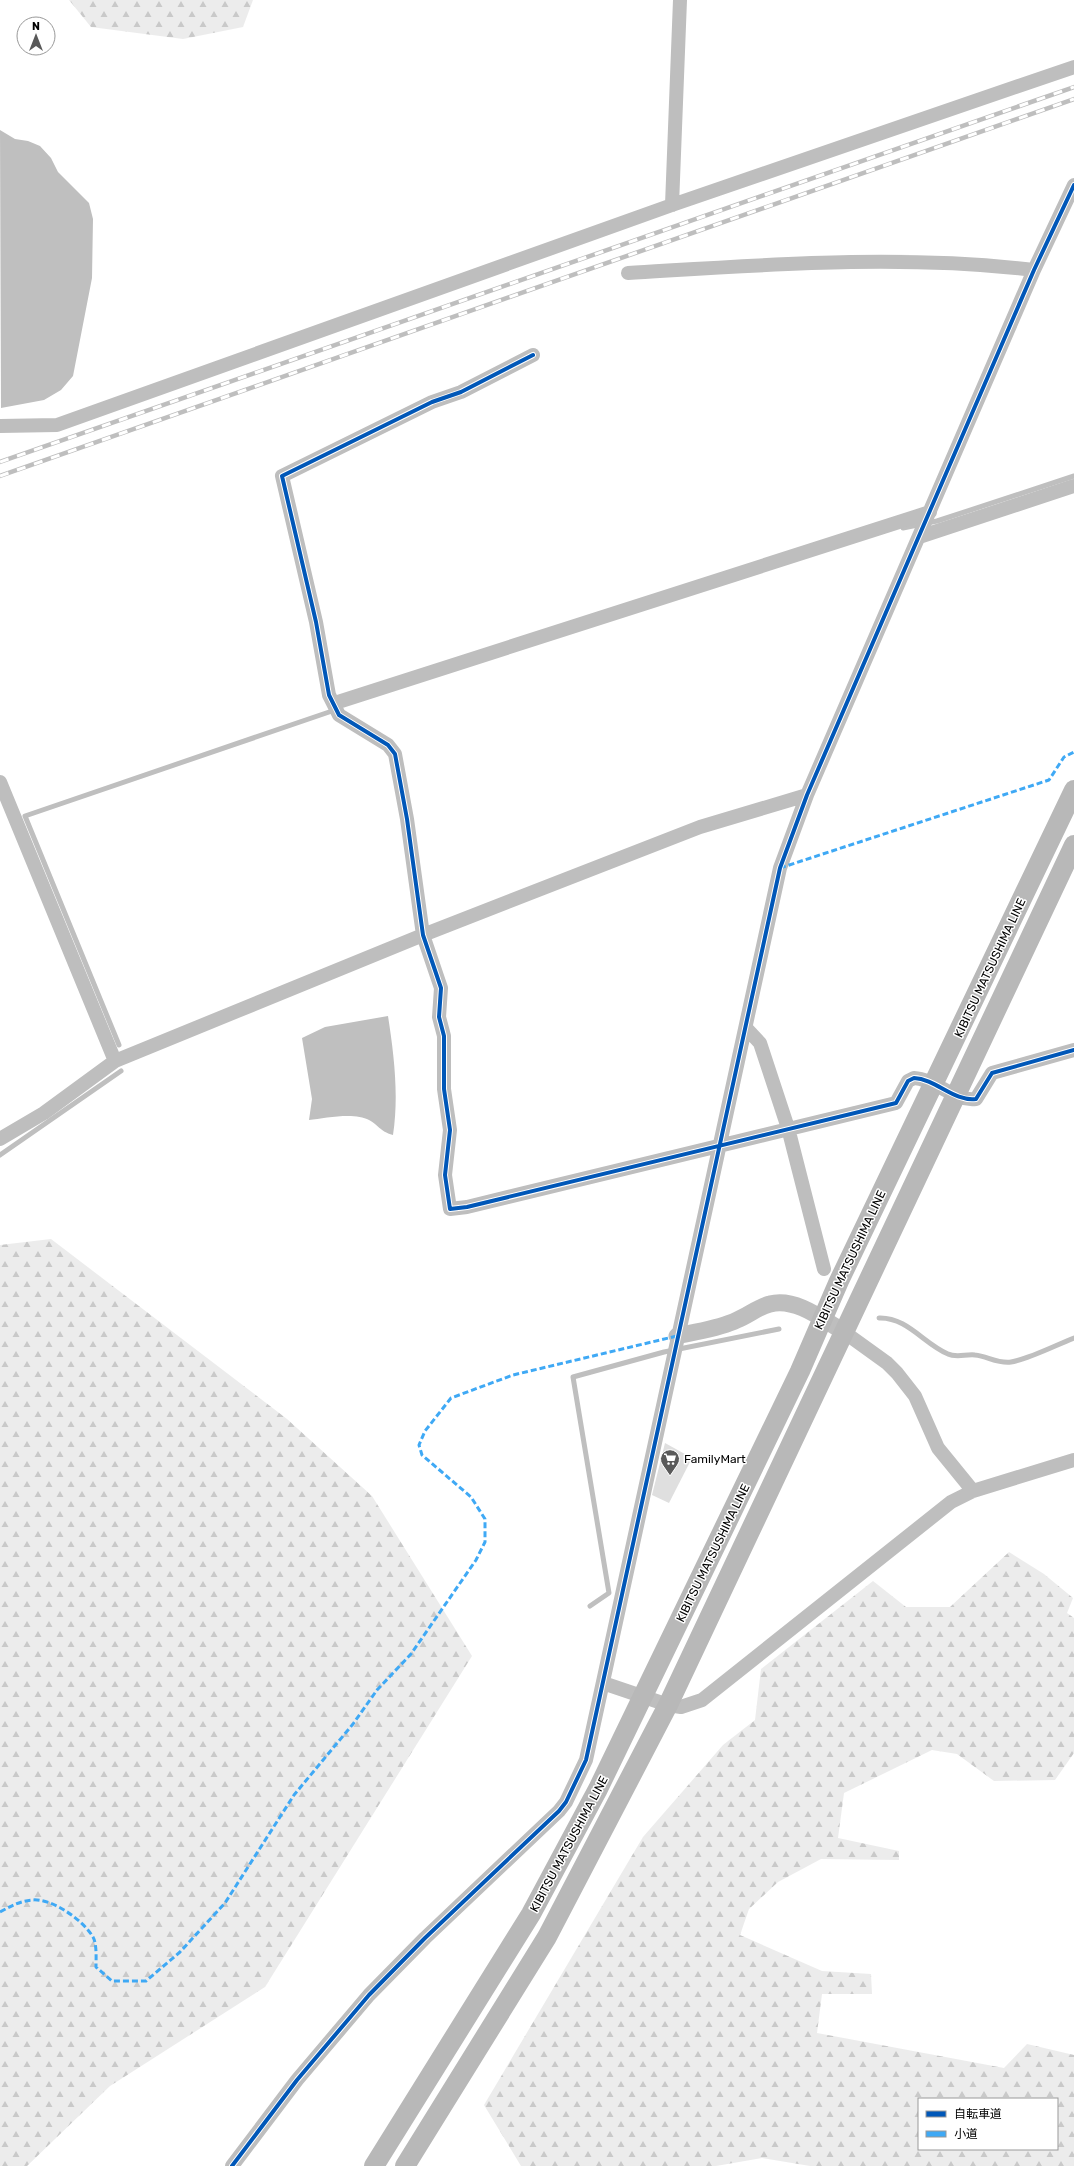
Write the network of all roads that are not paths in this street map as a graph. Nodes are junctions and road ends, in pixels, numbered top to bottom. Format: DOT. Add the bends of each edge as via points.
graph roads {
  1 [pos="680,0"];
  2 [pos="1074,68"];
  3 [pos="1074,185"];
  4 [pos="672,205"];
  5 [pos="1034,270"];
  6 [pos="628,273"];
  7 [pos="533,355"];
  8 [pos="0,426"];
  9 [pos="1074,486"];
  10 [pos="925,523"];
  11 [pos="336,708"];
  12 [pos="0,782"];
  13 [pos="1074,790"];
  14 [pos="807,795"];
  15 [pos="1074,845"];
  16 [pos="423,935"];
  17 [pos="746,1028"];
  18 [pos="1074,1050"];
  19 [pos="115,1061"];
  20 [pos="935,1084"];
  21 [pos="956,1095"];
  22 [pos="788,1128"];
  23 [pos="0,1140"];
  24 [pos="719,1147"];
  25 [pos="824,1269"];
  26 [pos="822,1319"];
  27 [pos="844,1332"];
  28 [pos="675,1345"];
  29 [pos="1074,1460"];
  30 [pos="973,1491"];
  31 [pos="603,1683"];
  32 [pos="644,1696"];
  33 [pos="668,1705"];
  34 [pos="232,2166"];
  35 [pos="374,2166"];
  36 [pos="405,2166"];
  1 -- 4 [label="street"];
  2 -- 4 [label="street"];
  3 -- 5 [label="street"];
  4 -- 8 [label="street" via="57,425"];
  5 -- 6 [label="street" via="989,265 900,262 789,263"];
  5 -- 10 [label="street"];
  7 -- 11 [label="street" via="461,392 432,402 282,476 316,622 329,695"];
  9 -- 10 [label="street"];
  10 -- 11 [label="street"];
  10 -- 14 [label="street"];
  11 -- 16 [label="street" via="388,745 395,754"];
  12 -- 19 [label="street"];
  13 -- 20 [label="main road, KIBITSU MATSUSHIMA LINE"];
  14 -- 16 [label="street" via="700,827"];
  14 -- 17 [label="street" via="780,868"];
  15 -- 21 [label="main road, KIBITSU MATSUSHIMA LINE"];
  16 -- 19 [label="street"];
  16 -- 24 [label="street" via="441,988 439,1017 444,1036 444,1089 450,1130 445,1174 450,1209"];
  17 -- 22 [label="street" via="760,1043"];
  17 -- 24 [label="street"];
  18 -- 21 [label="street" via="992,1073 976,1099 968,1100"];
  19 -- 23 [label="street" via="44,1113"];
  20 -- 21 [label="street"];
  20 -- 22 [label="street" via="914,1078 908,1082 896,1103"];
  20 -- 26 [label="main road, KIBITSU MATSUSHIMA LINE"];
  21 -- 27 [label="main road, KIBITSU MATSUSHIMA LINE"];
  22 -- 24 [label="street"];
  22 -- 25 [label="street"];
  24 -- 28 [label="street"];
  26 -- 27 [label="street"];
  26 -- 28 [label="street" via="802,1308 772,1303"];
  26 -- 32 [label="main road, KIBITSU MATSUSHIMA LINE" via="800,1371"];
  27 -- 30 [label="street" via="897,1373 915,1396 938,1448"];
  27 -- 33 [label="main road, KIBITSU MATSUSHIMA LINE"];
  28 -- 31 [label="street"];
  29 -- 30 [label="street"];
  30 -- 33 [label="street" via="951,1502 702,1700 681,1707"];
  31 -- 32 [label="street"];
  31 -- 34 [label="street" via="586,1760 566,1802 369,1995 297,2080"];
  32 -- 33 [label="street"];
  32 -- 35 [label="main road, KIBITSU MATSUSHIMA LINE" via="598,1790 531,1914"];
  33 -- 36 [label="main road, KIBITSU MATSUSHIMA LINE" via="547,1937"];
}
